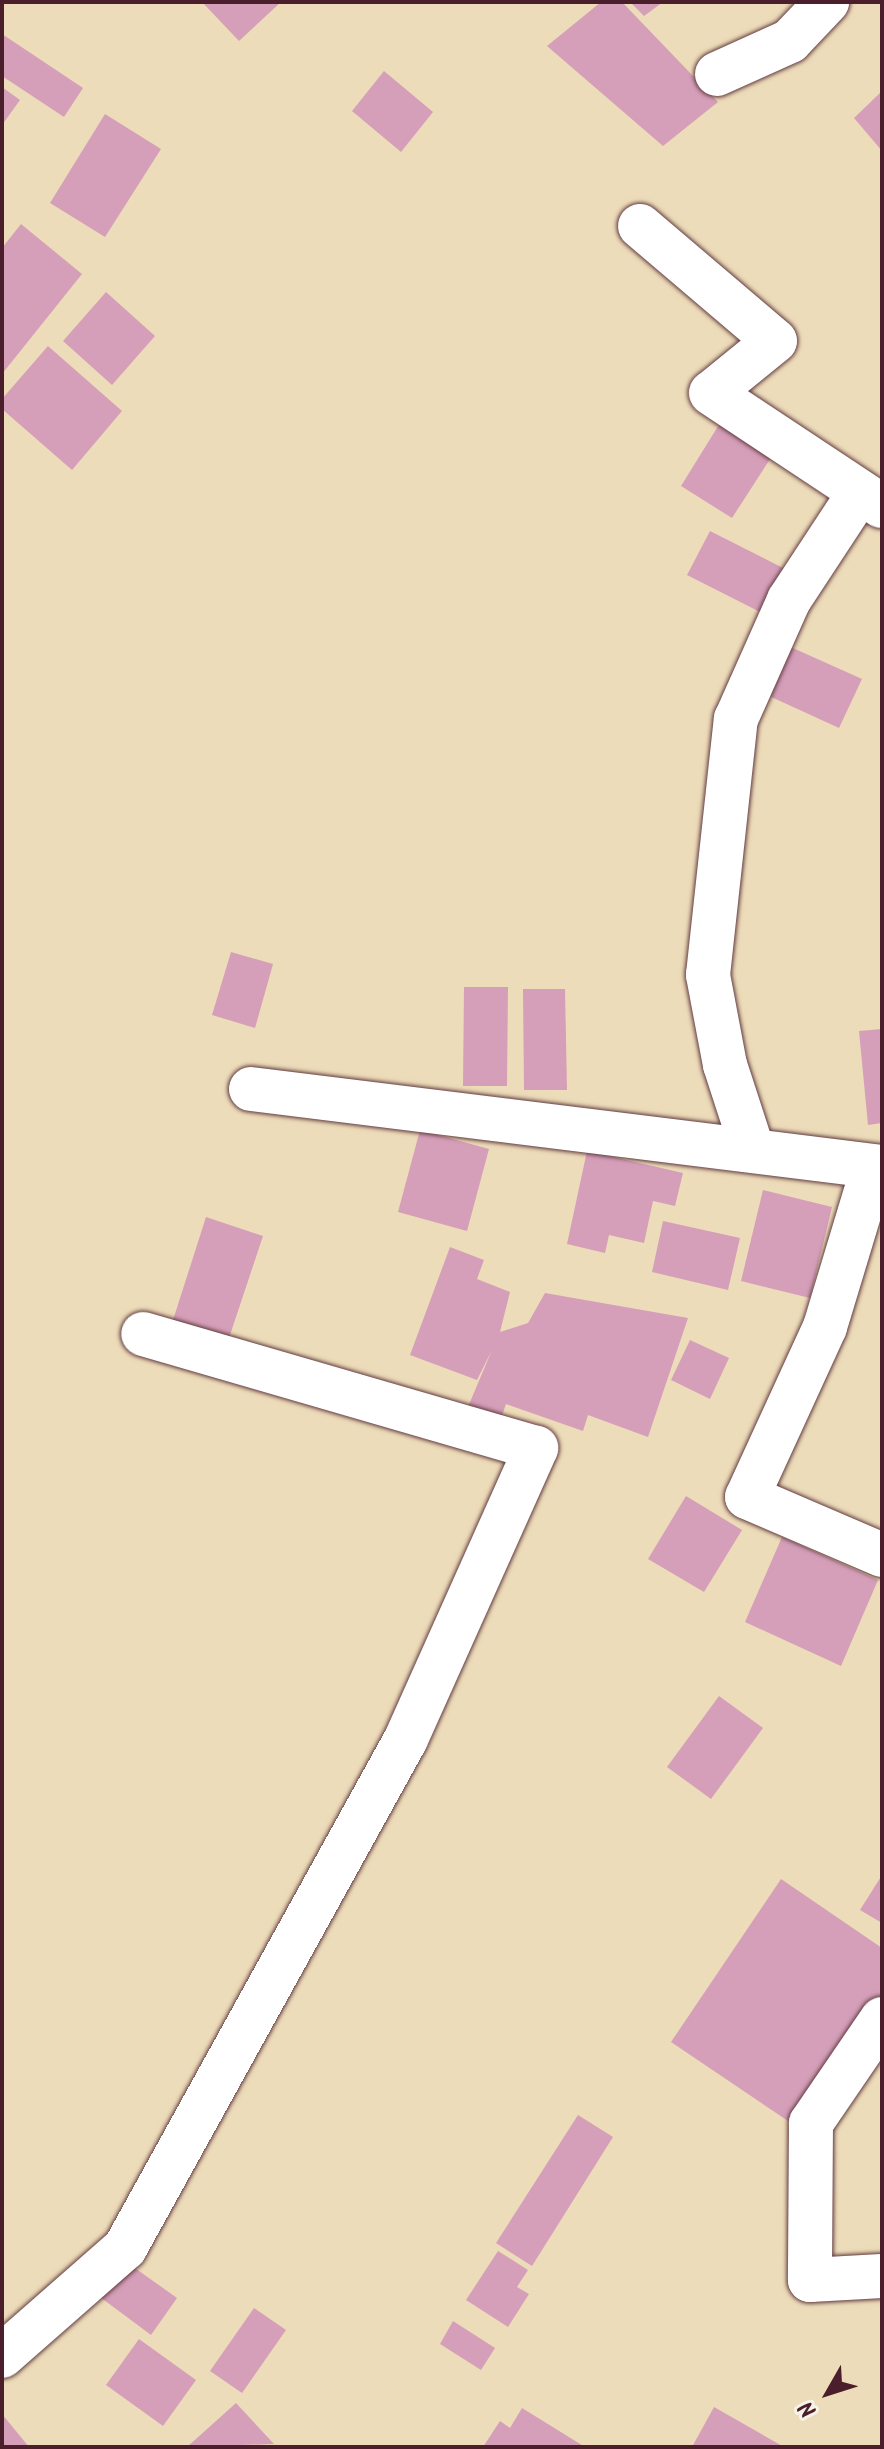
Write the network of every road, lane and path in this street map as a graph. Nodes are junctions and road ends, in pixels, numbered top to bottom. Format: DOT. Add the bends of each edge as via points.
graph roads {
  1 [pos="827,2"];
  2 [pos="717,74"];
  3 [pos="640,226"];
  4 [pos="871,499"];
  5 [pos="251,1089"];
  6 [pos="752,1148"];
  7 [pos="878,1168"];
  8 [pos="143,1334"];
  9 [pos="882,1555"];
  10 [pos="882,2019"];
  11 [pos="882,2276"];
  12 [pos="2,2356"];
  1 -- 2 [label="street" via="790,41"];
  3 -- 4 [label="street" via="775,341 711,393"];
  4 -- 6 [label="street" via="789,600 736,719 708,975 725,1065"];
  5 -- 6 [label="street"];
  6 -- 7 [label="street"];
  7 -- 9 [label="street" via="825,1327 747,1497"];
  8 -- 12 [label="street" via="536,1448 406,1739 125,2248"];
  10 -- 11 [label="street" via="811,2123 810,2280"];
}
